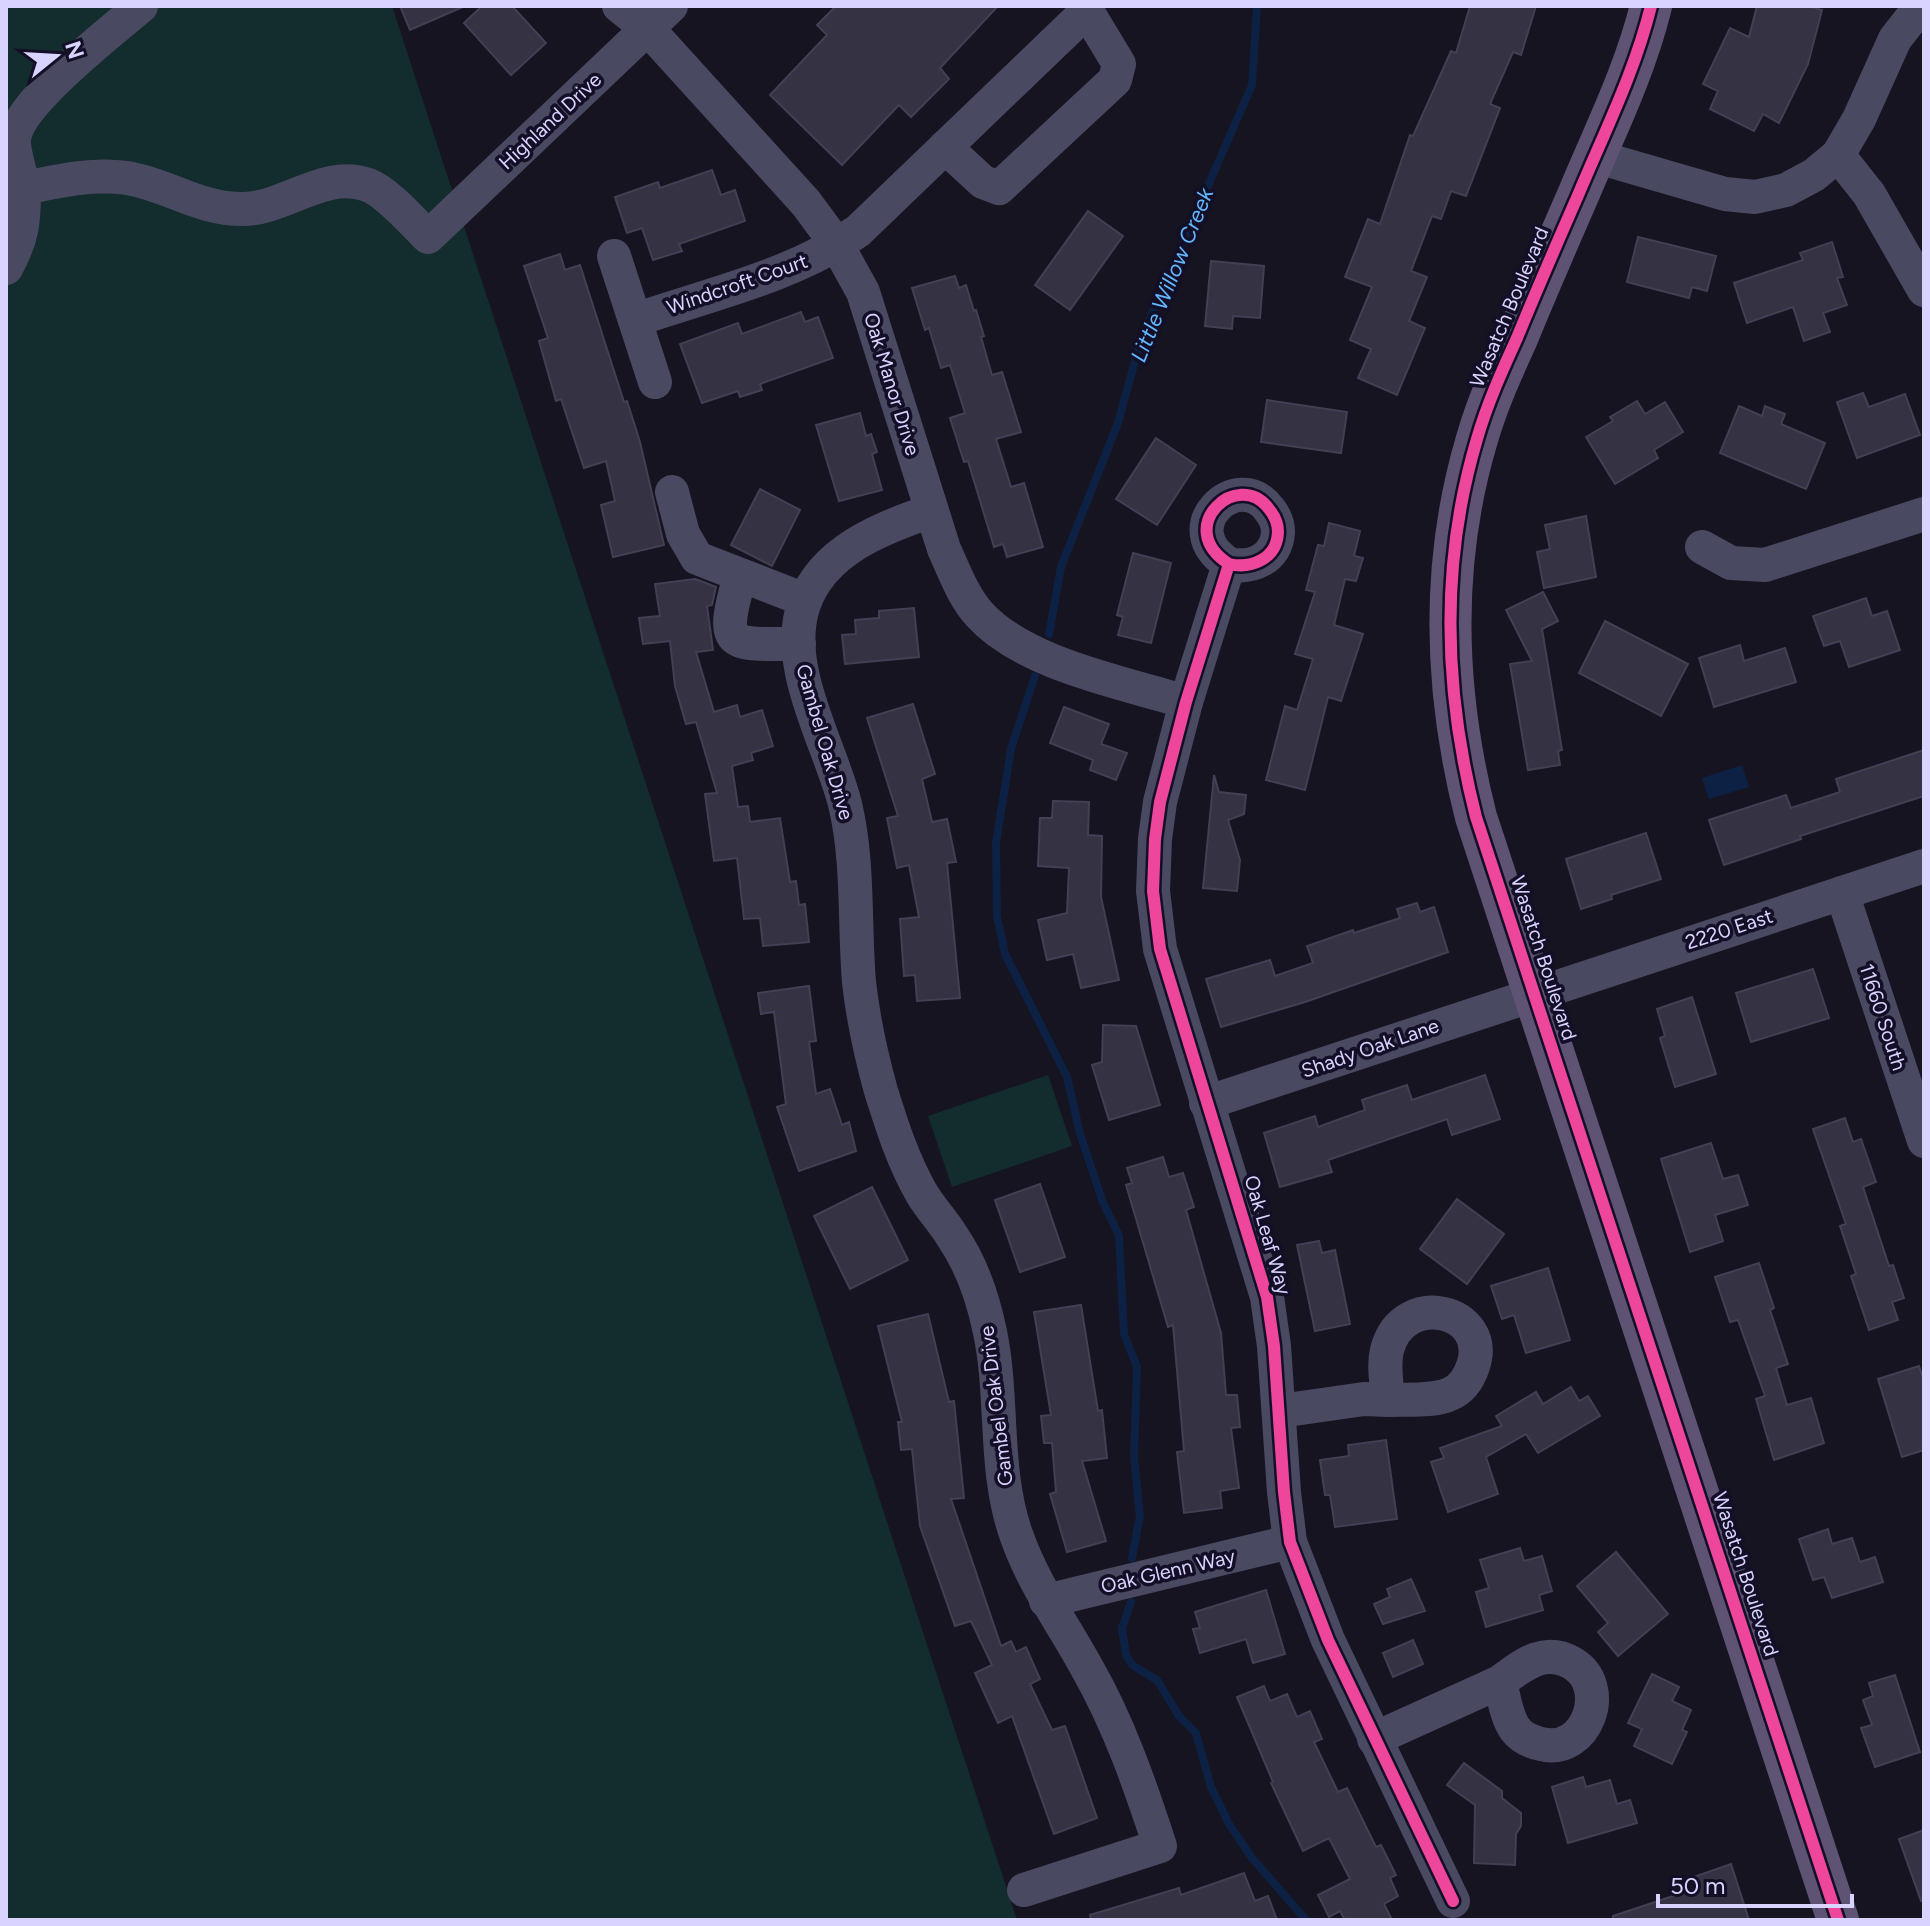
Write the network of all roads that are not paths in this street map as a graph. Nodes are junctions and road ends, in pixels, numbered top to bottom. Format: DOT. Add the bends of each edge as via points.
graph roads {
  1 [pos="141,6"];
  2 [pos="619,6"];
  3 [pos="1651,6"];
  4 [pos="1921,6"];
  5 [pos="1084,8"];
  6 [pos="660,17"];
  7 [pos="10,140"];
  8 [pos="945,147"];
  9 [pos="1838,155"];
  10 [pos="1594,156"];
  11 [pos="24,188"];
  12 [pos="837,245"];
  13 [pos="614,256"];
  14 [pos="6,268"];
  15 [pos="1924,290"];
  16 [pos="635,320"];
  17 [pos="655,382"];
  18 [pos="672,492"];
  19 [pos="931,511"];
  20 [pos="1924,514"];
  21 [pos="1702,547"];
  22 [pos="1229,564"];
  23 [pos="740,576"];
  24 [pos="805,600"];
  25 [pos="799,644"];
  26 [pos="1186,702"];
  27 [pos="1924,866"];
  28 [pos="1842,893"];
  29 [pos="1534,993"];
  30 [pos="1206,1103"];
  31 [pos="1924,1141"];
  32 [pos="1388,1400"];
  33 [pos="1280,1411"];
  34 [pos="1290,1542"];
  35 [pos="1046,1601"];
  36 [pos="1500,1682"];
  37 [pos="1374,1739"];
  38 [pos="1024,1890"];
  39 [pos="1453,1901"];
  40 [pos="1838,1920"];
  1 -- 7 [label="street" via="55,80"];
  2 -- 6 [label="street, Oak Manor Drive"];
  3 -- 10 [label="main road, Wasatch Boulevard" via="1626,84"];
  4 -- 9 [label="street" via="1895,39"];
  5 -- 8 [label="street, Windcroft Court"];
  5 -- 8 [label="street" via="1119,64 1115,80 999,188 983,182"];
  6 -- 11 [label="street, Highland Drive" via="428,237 371,185 350,180 247,209 192,201 127,178 89,176"];
  6 -- 12 [label="street, Oak Manor Drive"];
  7 -- 11 [label="street"];
  8 -- 12 [label="street, Windcroft Court"];
  9 -- 10 [label="street" via="1786,190 1755,197 1725,194"];
  9 -- 15 [label="street" via="1869,194"];
  10 -- 29 [label="main road, Wasatch Boulevard" via="1477,438 1451,575 1453,702 1464,769"];
  11 -- 14 [label="street" via="25,224"];
  12 -- 16 [label="street, Windcroft Court" via="800,264"];
  12 -- 19 [label="street, Oak Manor Drive" via="863,292"];
  13 -- 16 [label="street"];
  16 -- 17 [label="street"];
  18 -- 23 [label="street" via="683,534 697,558"];
  19 -- 24 [label="street, Gambel Oak Drive" via="855,543 827,568"];
  19 -- 26 [label="street, Oak Manor Drive" via="958,582 976,612 1001,636 1031,653"];
  20 -- 21 [label="street" via="1765,565 1731,563"];
  22 -- 26 [label="street, Oak Leaf Way"];
  23 -- 24 [label="street"];
  23 -- 25 [label="street" via="730,608 730,633 752,644"];
  24 -- 25 [label="street, Gambel Oak Drive"];
  25 -- 35 [label="street, Gambel Oak Drive" via="804,680 851,835 859,980 880,1087 904,1159 971,1268 990,1332 1007,1502"];
  26 -- 30 [label="street, Oak Leaf Way" via="1160,802 1153,891 1160,949"];
  27 -- 28 [label="street, 2220 East"];
  28 -- 29 [label="street, 2220 East"];
  28 -- 31 [label="street, 11660 South"];
  29 -- 30 [label="street, Shady Oak Lane"];
  29 -- 40 [label="main road, Wasatch Boulevard"];
  30 -- 33 [label="street, Oak Leaf Way" via="1267,1297"];
  32 -- 33 [label="street"];
  33 -- 34 [label="street, Oak Leaf Way"];
  34 -- 35 [label="street, Oak Glenn Way"];
  34 -- 37 [label="street, Oak Leaf Way"];
  35 -- 38 [label="street, Gambel Oak Drive" via="1112,1717 1160,1846"];
  36 -- 37 [label="street"];
  37 -- 39 [label="street, Oak Leaf Way"];
}
